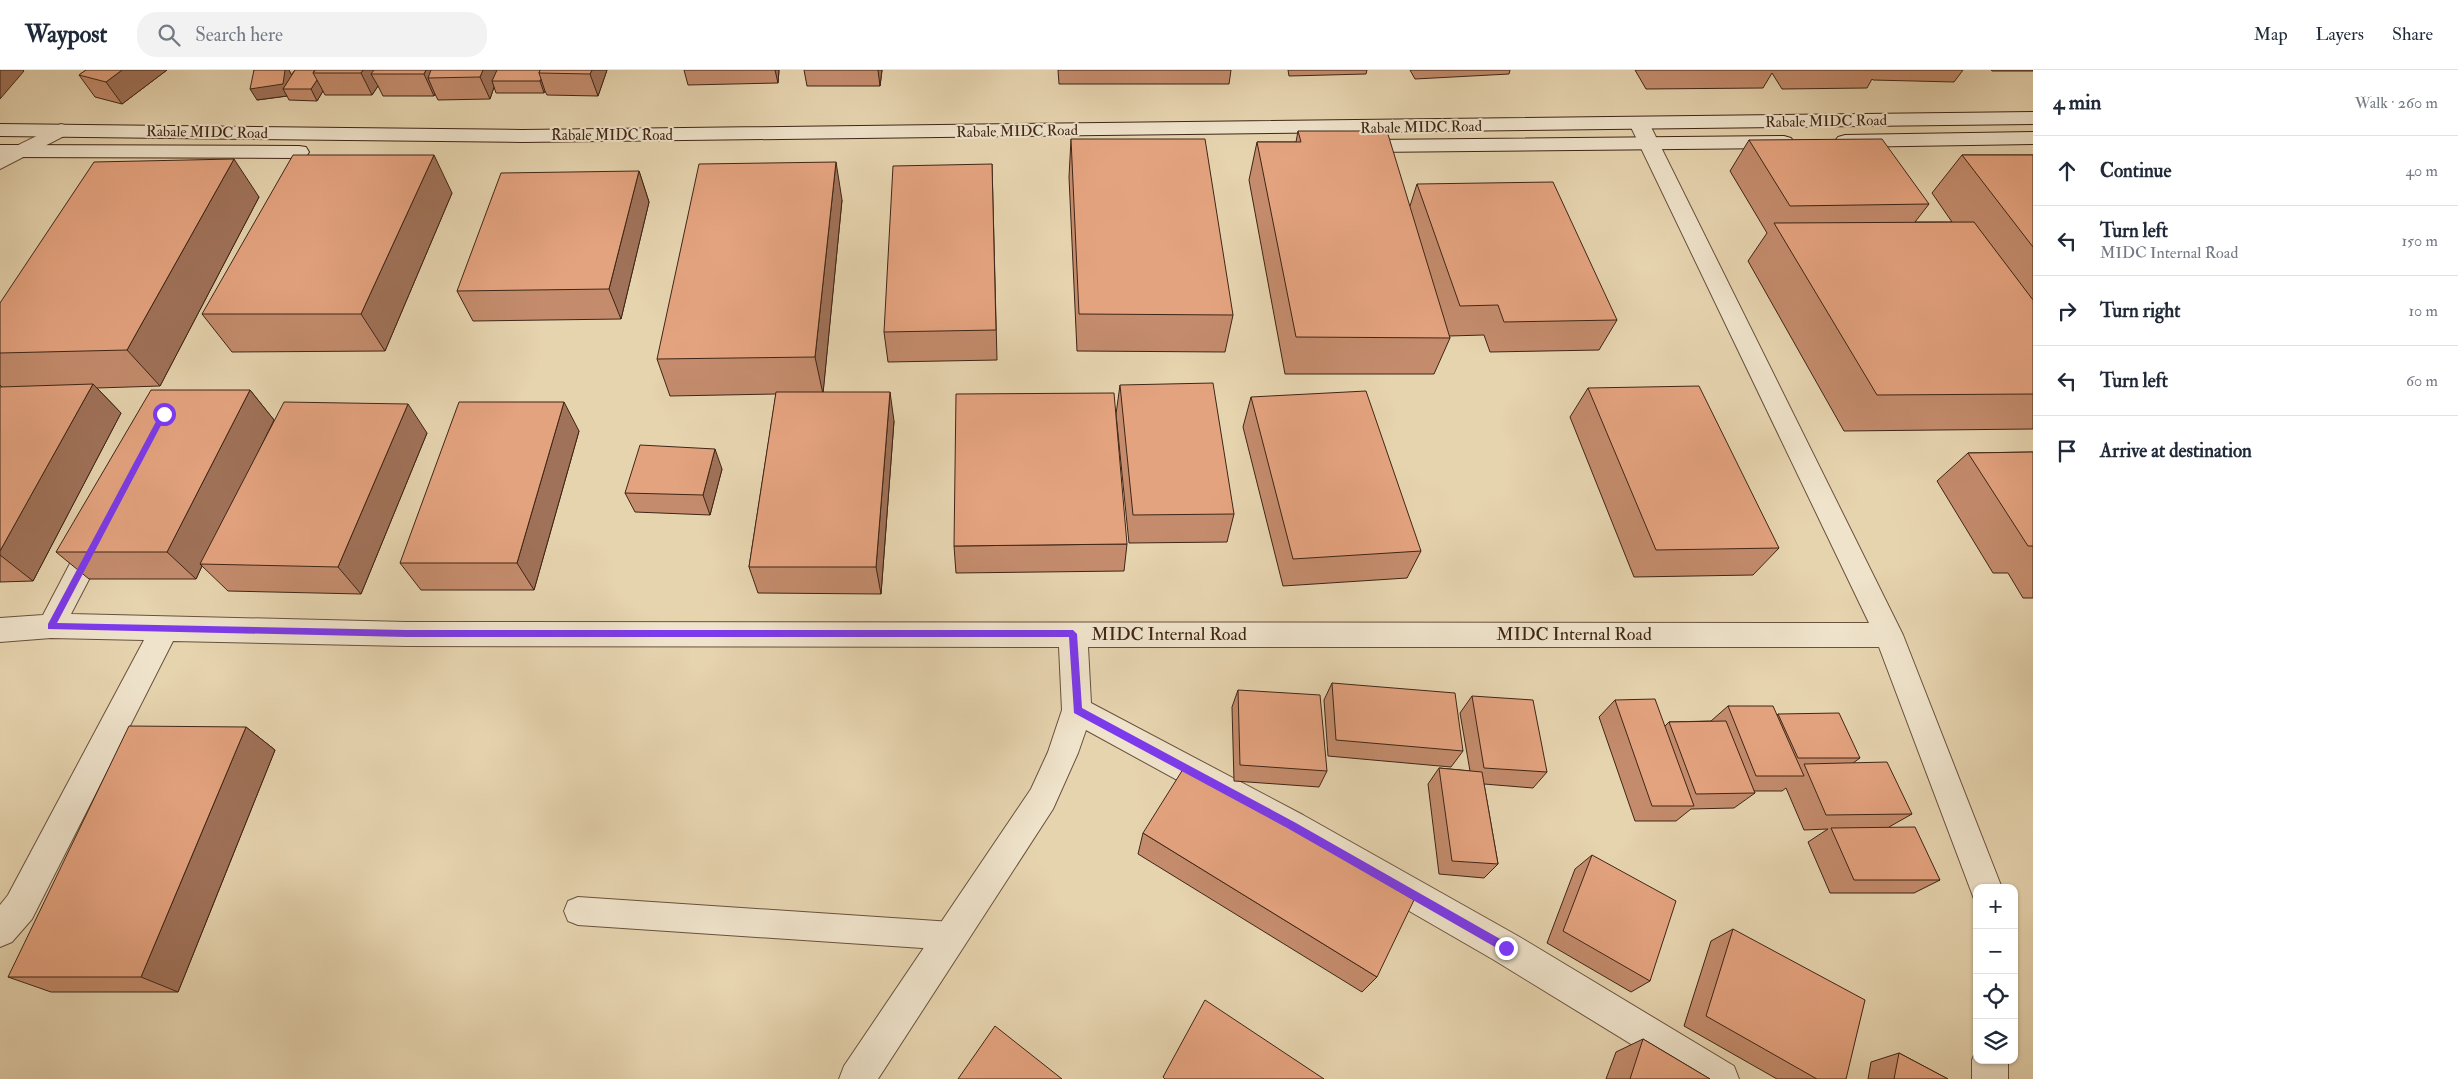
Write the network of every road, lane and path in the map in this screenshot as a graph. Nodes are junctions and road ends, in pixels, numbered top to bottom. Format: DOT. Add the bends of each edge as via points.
graph roads {
  1 [pos="2033,118"];
  2 [pos="0,130"];
  3 [pos="61,130"];
  4 [pos="350,134"];
  5 [pos="1644,134"];
  6 [pos="2033,138"];
  7 [pos="782,142"];
  8 [pos="24,150"];
  9 [pos="0,151"];
  10 [pos="338,152"];
  11 [pos="0,163"];
  12 [pos="110,516"];
  13 [pos="51,626"];
  14 [pos="165,628"];
  15 [pos="0,630"];
  16 [pos="1073,634"];
  17 [pos="1889,635"];
  18 [pos="1077,710"];
  19 [pos="1984,884"];
  20 [pos="578,911"];
  21 [pos="0,930"];
  22 [pos="952,936"];
  23 [pos="1990,1064"];
  24 [pos="857,1079"];
  25 [pos="1720,1079"];
  26 [pos="1990,1079"];
  1 -- 5 [label="street, Rabale MIDC Road"];
  2 -- 3 [label="street, Rabale MIDC Road"];
  3 -- 4 [label="street, Rabale MIDC Road"];
  3 -- 8 [label="street"];
  4 -- 7 [label="street, Rabale MIDC Road"];
  4 -- 10 [label="street"];
  5 -- 6 [label="street, Rabale MIDC Road" via="1816,142"];
  5 -- 7 [label="street, Rabale MIDC Road"];
  5 -- 17 [label="street"];
  7 -- 10 [label="street, Rabale MIDC Road"];
  8 -- 9 [label="street, Rabale MIDC Road"];
  8 -- 10 [label="street, Rabale MIDC Road"];
  8 -- 11 [label="street"];
  12 -- 13 [label="street"];
  13 -- 14 [label="street, MIDC Internal Road"];
  13 -- 15 [label="street, MIDC Internal Road"];
  14 -- 16 [label="street, MIDC Internal Road" via="406,634"];
  14 -- 21 [label="street" via="20,907"];
  16 -- 17 [label="street, MIDC Internal Road"];
  16 -- 18 [label="street"];
  17 -- 19 [label="street"];
  18 -- 22 [label="street" via="1063,753 1042,799"];
  18 -- 25 [label="street" via="1292,826 1506,948"];
  20 -- 22 [label="lane"];
  22 -- 24 [label="street"];
  23 -- 26 [label="street"];
}
